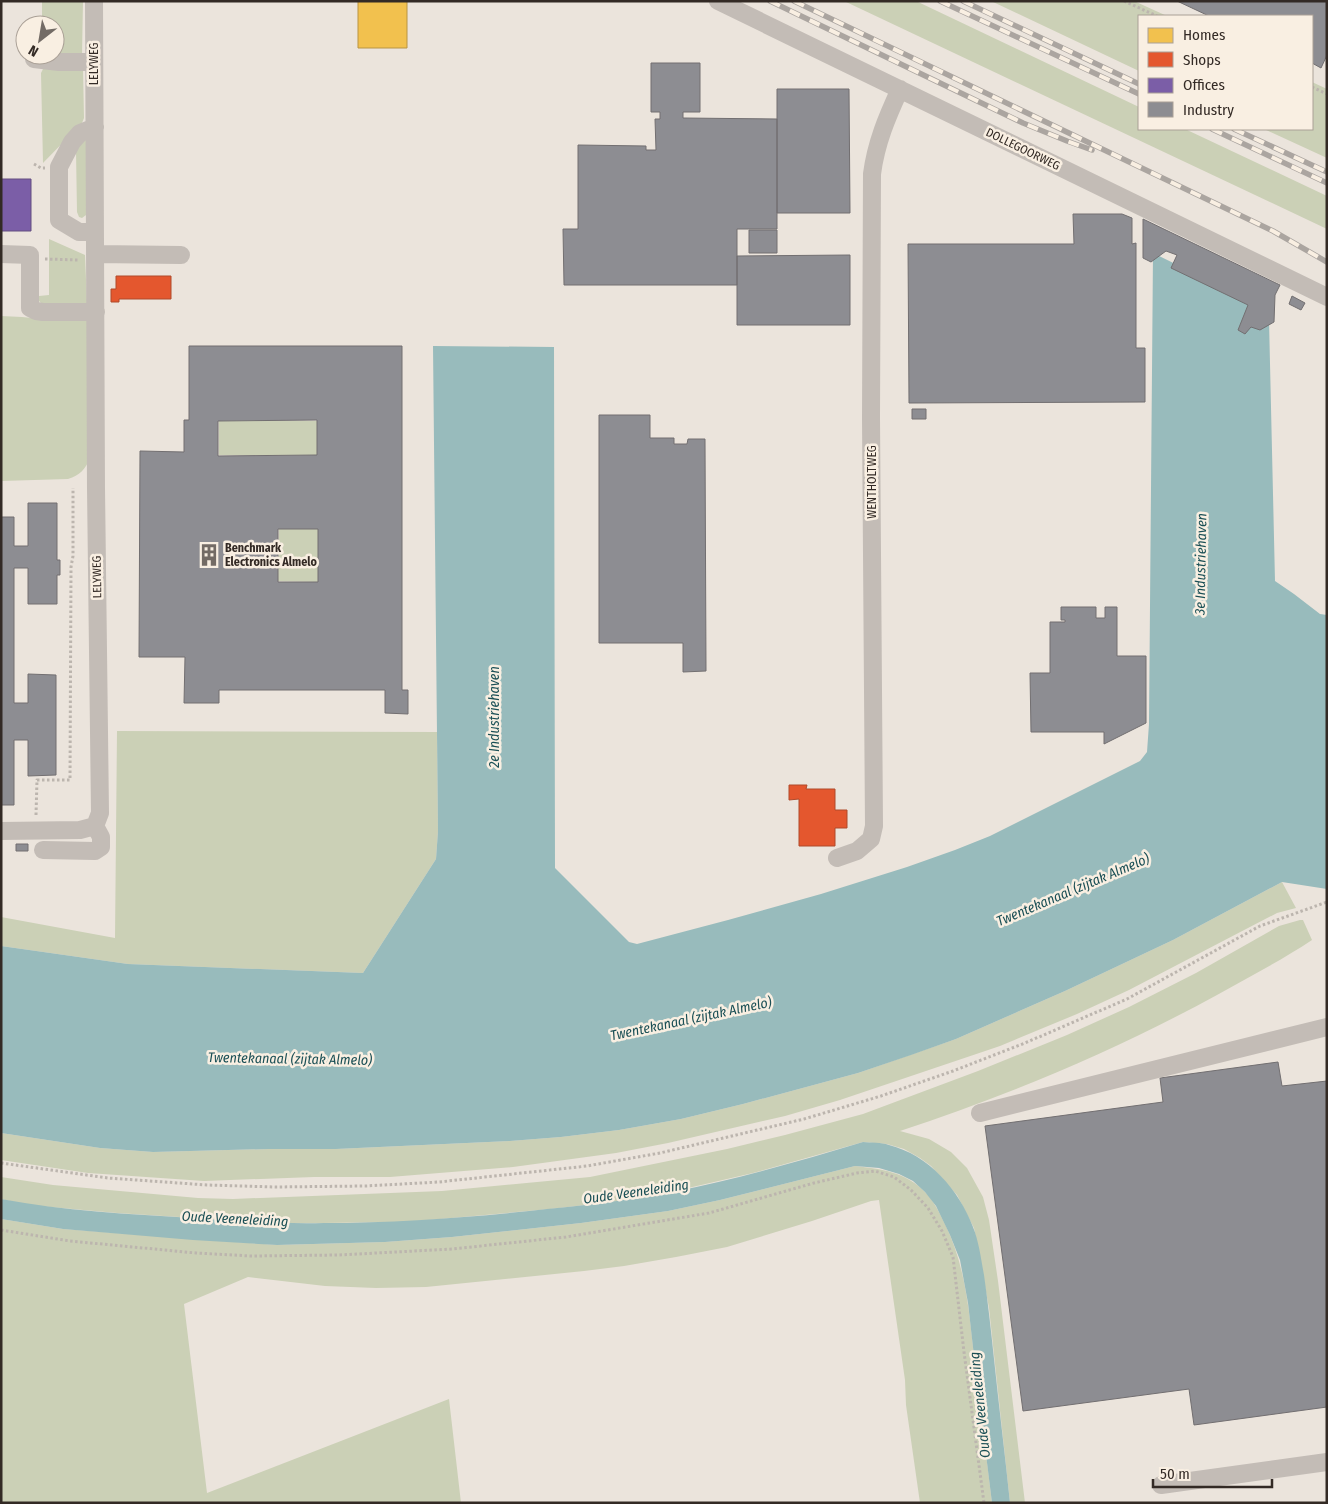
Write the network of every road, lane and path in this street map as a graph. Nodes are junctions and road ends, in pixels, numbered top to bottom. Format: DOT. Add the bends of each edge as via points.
graph roads {
  1 [pos="94,1"];
  2 [pos="718,1"];
  3 [pos="1124,1"];
  4 [pos="1155,15"];
  5 [pos="65,62"];
  6 [pos="94,62"];
  7 [pos="1313,87"];
  8 [pos="900,89"];
  9 [pos="1327,94"];
  10 [pos="95,127"];
  11 [pos="95,232"];
  12 [pos="1,254"];
  13 [pos="181,255"];
  14 [pos="95,257"];
  15 [pos="30,259"];
  16 [pos="1327,297"];
  17 [pos="96,312"];
  18 [pos="73,488"];
  19 [pos="95,826"];
  20 [pos="1,831"];
  21 [pos="36,831"];
  22 [pos="43,850"];
  23 [pos="837,858"];
  24 [pos="1327,902"];
  25 [pos="1327,1028"];
  26 [pos="980,1113"];
  27 [pos="1,1163"];
  28 [pos="1,1230"];
  29 [pos="1327,1462"];
  30 [pos="1161,1485"];
  31 [pos="984,1503"];
  1 -- 6 [label="street, LELYWEG"];
  2 -- 8 [label="street, DOLLEGOORWEG"];
  3 -- 4 [label="path"];
  5 -- 6 [label="street"];
  6 -- 10 [label="street, LELYWEG"];
  7 -- 9 [label="path"];
  8 -- 16 [label="street, DOLLEGOORWEG"];
  8 -- 23 [label="street, WENTHOLTWEG" via="880,135 872,174 874,826 871,839 857,851"];
  10 -- 11 [label="street, LELYWEG"];
  10 -- 11 [label="street" via="80,133 59,167 59,220 79,232"];
  11 -- 14 [label="street, LELYWEG"];
  12 -- 15 [label="street" via="30,254"];
  13 -- 14 [label="street"];
  14 -- 15 [label="path"];
  14 -- 17 [label="street, LELYWEG"];
  15 -- 17 [label="street" via="30,308 43,312"];
  17 -- 19 [label="street, LELYWEG" via="100,813"];
  18 -- 21 [label="path" via="70,780 37,780"];
  19 -- 21 [label="street" via="80,830"];
  19 -- 22 [label="street" via="101,837 101,847 95,851"];
  20 -- 21 [label="street"];
  24 -- 27 [label="path" via="1260,926 1119,1003 953,1071 804,1119 660,1153 587,1166 440,1182 365,1186 197,1184 108,1178"];
  25 -- 26 [label="street"];
  28 -- 31 [label="path" via="80,1242 250,1256 452,1249 566,1237 709,1213 823,1181 875,1171 894,1177 928,1208 953,1257"];
  29 -- 30 [label="street"];
}
